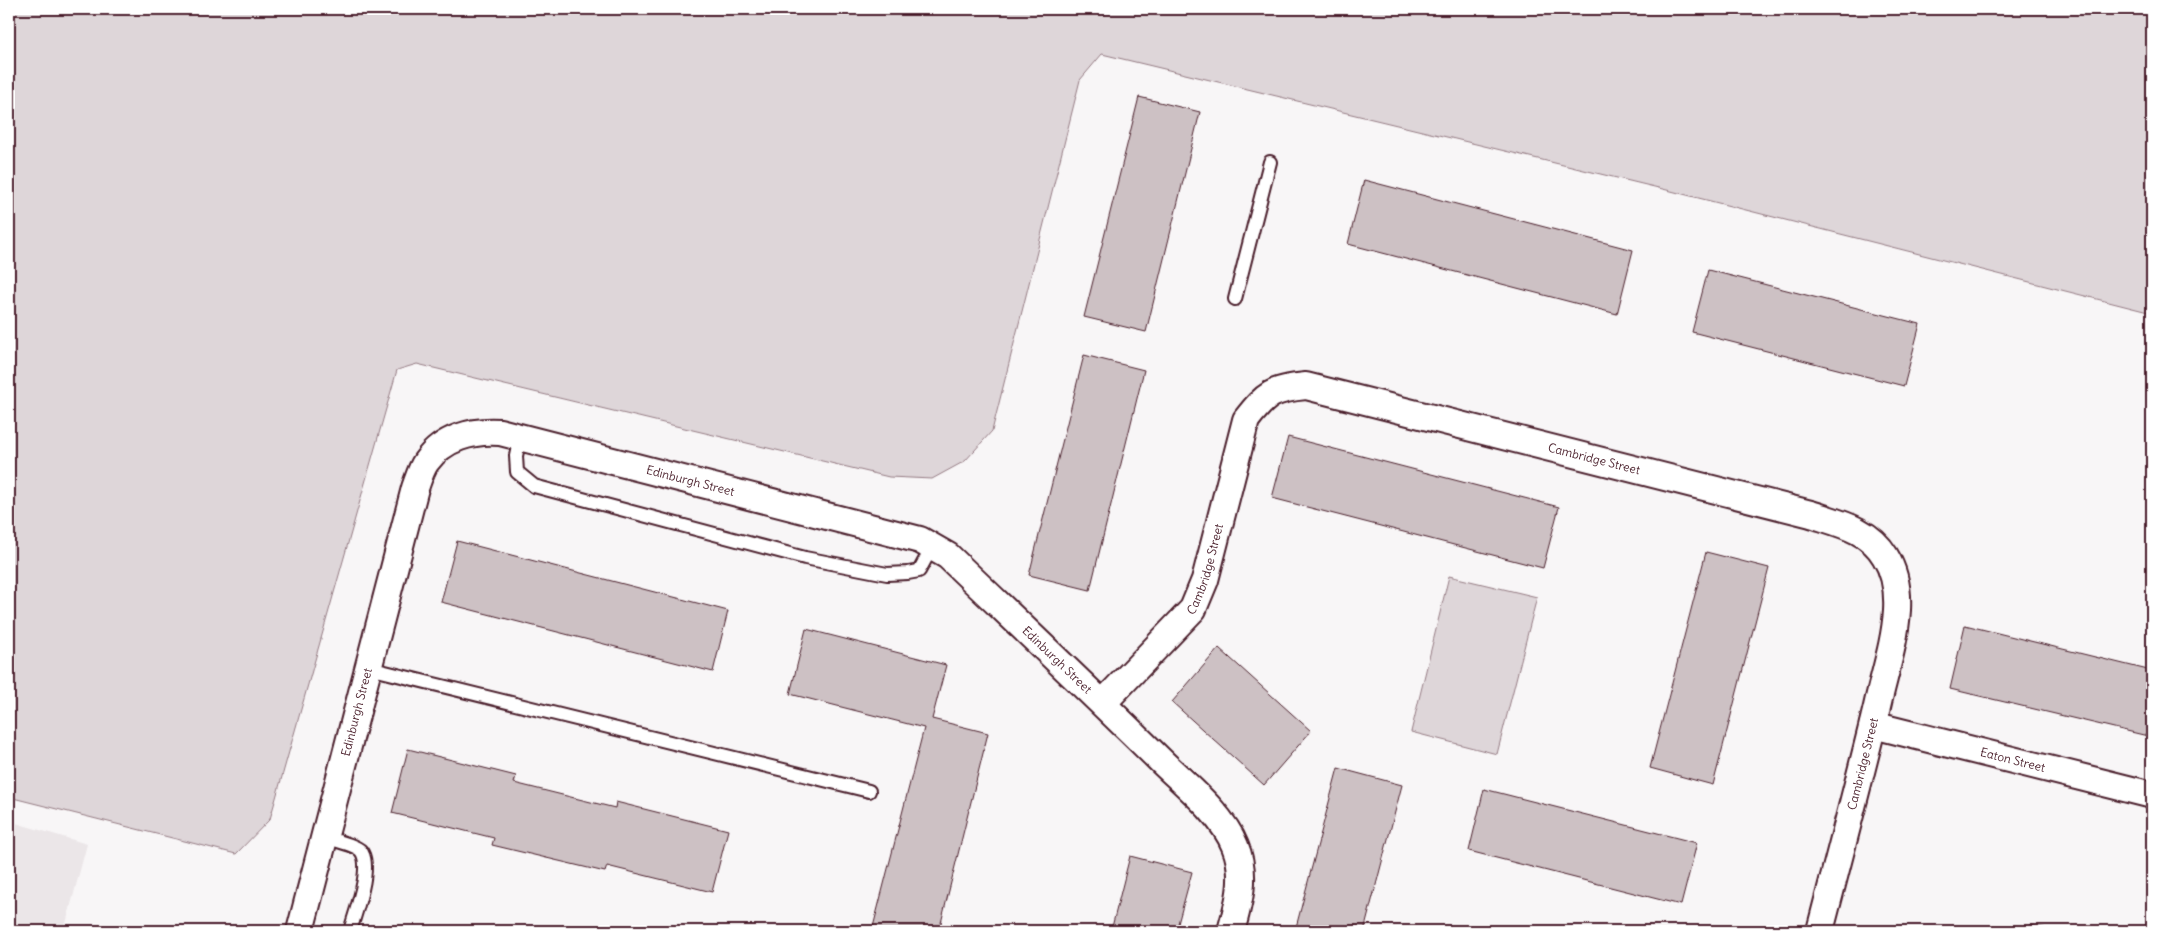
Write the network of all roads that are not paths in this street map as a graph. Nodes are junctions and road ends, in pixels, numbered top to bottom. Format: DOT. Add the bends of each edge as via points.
graph roads {
  1 [pos="1270,162"];
  2 [pos="1235,299"];
  3 [pos="520,437"];
  4 [pos="932,547"];
  5 [pos="369,668"];
  6 [pos="1103,703"];
  7 [pos="1873,725"];
  8 [pos="869,792"];
  9 [pos="2152,795"];
  10 [pos="324,837"];
  11 [pos="300,931"];
  12 [pos="350,931"];
  13 [pos="1231,931"];
  14 [pos="1820,931"];
  1 -- 2 [label="lane"];
  3 -- 4 [label="street, Edinburgh Street" via="920,540"];
  3 -- 4 [label="lane" via="517,472 534,486 805,558 887,574 919,571"];
  3 -- 5 [label="street, Edinburgh Street" via="500,432 469,433 445,444 426,462 415,488"];
  4 -- 6 [label="street, Edinburgh Street" via="948,556"];
  5 -- 8 [label="lane"];
  5 -- 10 [label="street, Edinburgh Street"];
  6 -- 7 [label="street, Cambridge Street" via="1193,609 1205,580 1246,420 1261,400 1274,392 1306,386 1811,514 1857,529 1884,554 1896,587 1895,630"];
  6 -- 13 [label="street, Edinburgh Street" via="1221,821 1236,846 1242,876 1241,895"];
  7 -- 9 [label="street, Eaton Street"];
  7 -- 14 [label="street, Cambridge Street"];
  10 -- 11 [label="street, Edinburgh Street"];
  10 -- 12 [label="lane" via="357,848 362,851 365,861 364,881"];
}
